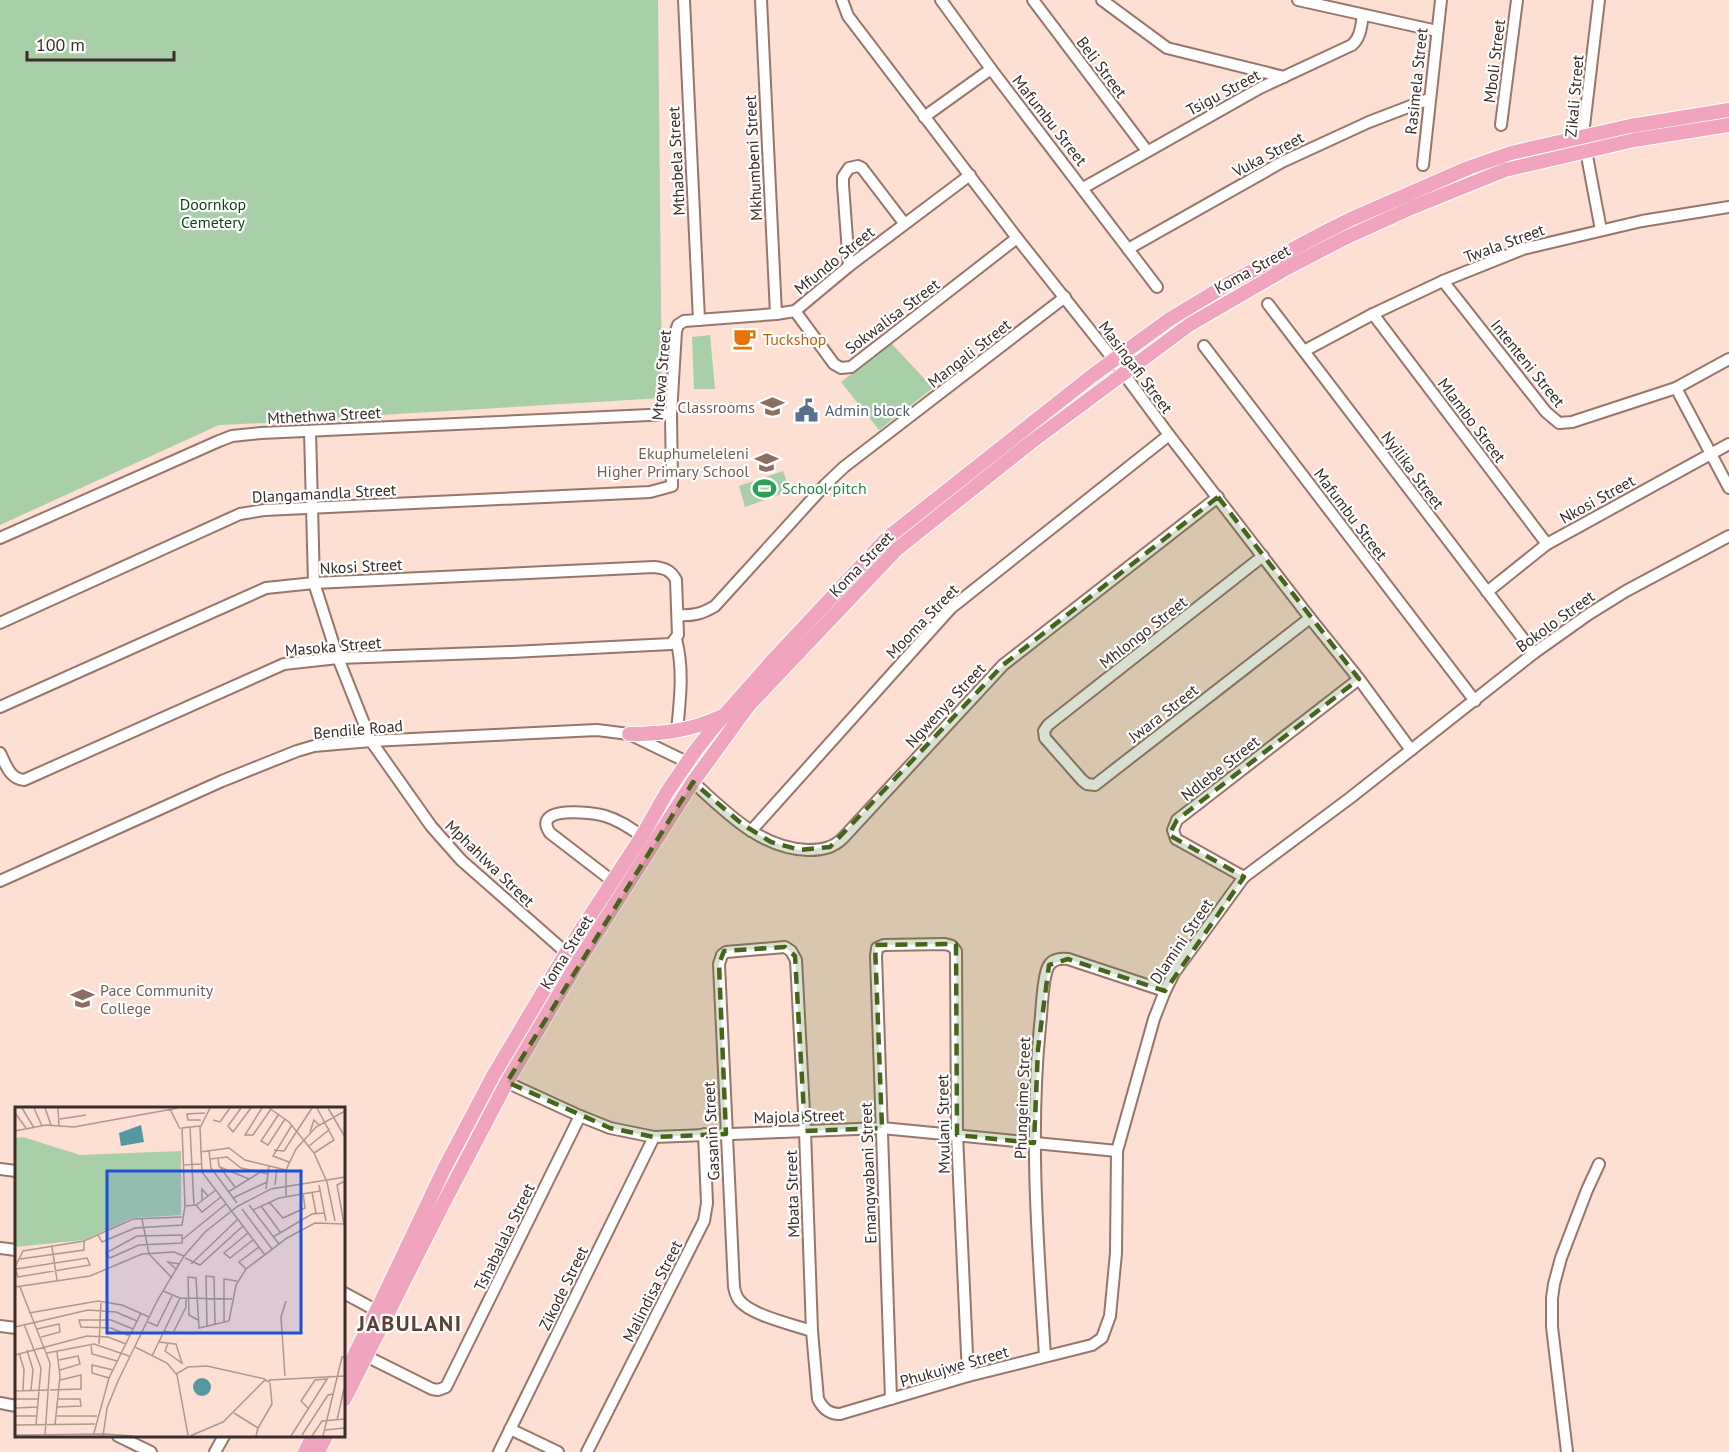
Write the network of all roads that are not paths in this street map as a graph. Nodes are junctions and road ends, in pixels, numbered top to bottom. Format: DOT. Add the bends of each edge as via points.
graph roads {
  1 [pos="684,0"];
  2 [pos="761,0"];
  3 [pos="842,0"];
  4 [pos="940,0"];
  5 [pos="1033,0"];
  6 [pos="1102,0"];
  7 [pos="1298,0"];
  8 [pos="1441,0"];
  9 [pos="1517,0"];
  10 [pos="1599,0"];
  11 [pos="1363,15"];
  12 [pos="1437,31"];
  13 [pos="991,69"];
  14 [pos="1284,77"];
  15 [pos="1429,99"];
  16 [pos="1729,110"];
  17 [pos="924,117"];
  18 [pos="1501,125"];
  19 [pos="1729,125"];
  20 [pos="1583,135"];
  21 [pos="1147,151"];
  22 [pos="1586,151"];
  23 [pos="1423,165"];
  24 [pos="970,175"];
  25 [pos="1083,188"];
  26 [pos="1729,207"];
  27 [pos="904,223"];
  28 [pos="1601,230"];
  29 [pos="1017,238"];
  30 [pos="1128,249"];
  31 [pos="849,266"];
  32 [pos="1443,282"];
  33 [pos="1157,287"];
  34 [pos="1065,297"];
  35 [pos="1268,304"];
  36 [pos="795,311"];
  37 [pos="776,314"];
  38 [pos="1374,314"];
  39 [pos="699,320"];
  40 [pos="1204,346"];
  41 [pos="1304,351"];
  42 [pos="1113,359"];
  43 [pos="1729,359"];
  44 [pos="1123,373"];
  45 [pos="1676,388"];
  46 [pos="671,414"];
  47 [pos="310,431"];
  48 [pos="1169,435"];
  49 [pos="1729,444"];
  50 [pos="1710,454"];
  51 [pos="672,486"];
  52 [pos="1729,488"];
  53 [pos="1218,497"];
  54 [pos="312,507"];
  55 [pos="1729,536"];
  56 [pos="0,538"];
  57 [pos="1547,544"];
  58 [pos="1263,556"];
  59 [pos="315,583"];
  60 [pos="1487,592"];
  61 [pos="678,615"];
  62 [pos="1310,618"];
  63 [pos="0,623"];
  64 [pos="673,641"];
  65 [pos="1534,654"];
  66 [pos="338,658"];
  67 [pos="1359,680"];
  68 [pos="1475,700"];
  69 [pos="0,707"];
  70 [pos="727,713"];
  71 [pos="677,731"];
  72 [pos="1044,733"];
  73 [pos="629,734"];
  74 [pos="371,741"];
  75 [pos="1411,750"];
  76 [pos="0,753"];
  77 [pos="687,762"];
  78 [pos="697,777"];
  79 [pos="751,831"];
  80 [pos="642,836"];
  81 [pos="1244,877"];
  82 [pos="0,881"];
  83 [pos="618,885"];
  84 [pos="879,947"];
  85 [pos="566,953"];
  86 [pos="793,953"];
  87 [pos="578,962"];
  88 [pos="1165,991"];
  89 [pos="493,1076"];
  90 [pos="507,1082"];
  91 [pos="580,1116"];
  92 [pos="882,1128"];
  93 [pos="805,1131"];
  94 [pos="704,1134"];
  95 [pos="726,1134"];
  96 [pos="957,1135"];
  97 [pos="654,1137"];
  98 [pos="1034,1143"];
  99 [pos="1117,1151"];
  100 [pos="1599,1164"];
  101 [pos="0,1169"];
  102 [pos="15,1171"];
  103 [pos="0,1248"];
  104 [pos="15,1250"];
  105 [pos="345,1294"];
  106 [pos="381,1313"];
  107 [pos="0,1326"];
  108 [pos="15,1328"];
  109 [pos="812,1331"];
  110 [pos="1102,1338"];
  111 [pos="366,1356"];
  112 [pos="1045,1356"];
  113 [pos="345,1374"];
  114 [pos="968,1376"];
  115 [pos="345,1398"];
  116 [pos="818,1399"];
  117 [pos="891,1399"];
  118 [pos="0,1403"];
  119 [pos="15,1406"];
  120 [pos="510,1429"];
  121 [pos="120,1437"];
  122 [pos="223,1437"];
  123 [pos="312,1437"];
  124 [pos="326,1437"];
  125 [pos="151,1452"];
  126 [pos="215,1452"];
  127 [pos="305,1452"];
  128 [pos="318,1452"];
  129 [pos="499,1452"];
  130 [pos="558,1452"];
  131 [pos="587,1452"];
  132 [pos="1567,1452"];
  1 -- 39 [label="street, Mthabela Street"];
  2 -- 37 [label="street, Mkhumbeni Street"];
  3 -- 17 [label="street, Masingafi Street" via="848,16"];
  4 -- 13 [label="street, Mafumbu Street"];
  5 -- 21 [label="street, Beli Street"];
  6 -- 14 [label="street" via="1167,48"];
  7 -- 11 [label="street"];
  8 -- 12 [label="street, Rasimela Street"];
  9 -- 18 [label="street, Mboli Street"];
  10 -- 20 [label="street, Zikali Street"];
  11 -- 12 [label="street"];
  11 -- 14 [label="street, Tsigu Street" via="1360,35 1352,45"];
  12 -- 15 [label="street, Rasimela Street"];
  13 -- 17 [label="street"];
  13 -- 25 [label="street, Mafumbu Street"];
  14 -- 21 [label="street, Tsigu Street"];
  15 -- 23 [label="street, Rasimela Street"];
  15 -- 30 [label="street, Vuka Street" via="1282,162"];
  16 -- 20 [label="main road, Koma Street"];
  17 -- 24 [label="street, Masingafi Street"];
  19 -- 22 [label="main road, Koma Street"];
  20 -- 22 [label="street, Zikali Street"];
  20 -- 42 [label="main road, Koma Street" via="1491,160 1351,219 1197,302"];
  21 -- 25 [label="street, Tsigu Street"];
  22 -- 28 [label="street, Zikali Street"];
  22 -- 44 [label="main road, Koma Street" via="1504,170 1343,239 1189,325"];
  24 -- 27 [label="street, Mfundo Street"];
  24 -- 29 [label="street, Masingafi Street"];
  25 -- 30 [label="street, Mafumbu Street"];
  26 -- 28 [label="street, Twala Street"];
  27 -- 31 [label="street, Mfundo Street"];
  27 -- 31 [label="street" via="862,168 849,168 843,185"];
  28 -- 32 [label="street, Twala Street" via="1531,247"];
  29 -- 34 [label="street, Masingafi Street"];
  29 -- 36 [label="street, Sokwalisa Street" via="851,367 834,364"];
  30 -- 33 [label="street, Mafumbu Street"];
  31 -- 36 [label="street, Mfundo Street"];
  32 -- 38 [label="street, Twala Street"];
  32 -- 45 [label="street, Intenteni Street" via="1555,421 1572,422"];
  34 -- 42 [label="street, Masingafi Street"];
  34 -- 61 [label="street, Mangali Street" via="844,467 715,606 703,614"];
  35 -- 41 [label="street, Nyilika Street"];
  36 -- 37 [label="street, Mfundo Street"];
  37 -- 39 [label="street, Mfundo Street"];
  38 -- 41 [label="street, Twala Street"];
  38 -- 57 [label="street, Mlambo Street"];
  39 -- 46 [label="street, Mtewa Street" via="684,321 676,331"];
  40 -- 68 [label="street, Mafumbu Street"];
  41 -- 60 [label="street, Nyilika Street"];
  42 -- 44 [label="street, Masingafi Street"];
  42 -- 70 [label="main road, Koma Street" via="887,538"];
  43 -- 45 [label="street, Intenteni Street"];
  44 -- 48 [label="street, Masingafi Street"];
  44 -- 78 [label="main road, Koma Street" via="897,549 749,705"];
  45 -- 50 [label="street"];
  46 -- 47 [label="street, Mthethwa Street"];
  46 -- 51 [label="street, Mtewa Street"];
  47 -- 54 [label="street, Mphahlwa Street"];
  47 -- 56 [label="street, Mthethwa Street" via="242,434 219,441"];
  48 -- 53 [label="street, Masingafi Street"];
  48 -- 79 [label="street, Mooma Street" via="951,608"];
  49 -- 50 [label="street, Nkosi Street"];
  50 -- 52 [label="street"];
  50 -- 57 [label="street, Nkosi Street"];
  51 -- 54 [label="street, Dlangamandla Street" via="650,492"];
  53 -- 58 [label="street, Masingafi Street"];
  53 -- 79 [label="street, Ngwenya Street" via="1003,665 839,842 822,849 800,850 786,848"];
  54 -- 59 [label="street, Mphahlwa Street"];
  54 -- 63 [label="street, Dlangamandla Street" via="240,514"];
  55 -- 65 [label="street, Bokolo Street" via="1607,602"];
  57 -- 60 [label="street, Nkosi Street"];
  58 -- 62 [label="street, Masingafi Street"];
  58 -- 72 [label="street, Mhlongo Street" via="1048,725"];
  59 -- 61 [label="street, Nkosi Street" via="663,568 676,580"];
  59 -- 66 [label="street, Mphahlwa Street"];
  59 -- 69 [label="street, Nkosi Street" via="266,588"];
  60 -- 65 [label="street, Nyilika Street"];
  61 -- 64 [label="street, Nkosi Street" via="678,635"];
  62 -- 67 [label="street, Masingafi Street"];
  62 -- 72 [label="street, Jwara Street" via="1095,785 1082,780"];
  64 -- 66 [label="street, Masoka Street"];
  64 -- 71 [label="street, Nkosi Street" via="680,656"];
  65 -- 68 [label="street, Bokolo Street"];
  66 -- 74 [label="street, Mphahlwa Street"];
  66 -- 76 [label="street, Masoka Street" via="277,666 24,780 13,776"];
  67 -- 75 [label="street, Masingafi Street"];
  67 -- 81 [label="street, Ndlebe Street" via="1177,820 1173,830 1176,838"];
  68 -- 75 [label="street, Bokolo Street"];
  70 -- 71 [label="main road"];
  70 -- 77 [label="main road, Koma Street"];
  71 -- 73 [label="main road"];
  73 -- 74 [label="street, Bendile Road" via="597,730"];
  73 -- 77 [label="street, Bendile Road"];
  74 -- 82 [label="street, Bendile Road" via="297,751"];
  74 -- 85 [label="street, Mphahlwa Street" via="446,844"];
  75 -- 81 [label="street, Dlamini Street"];
  77 -- 78 [label="street, Bendile Road"];
  77 -- 80 [label="main road, Koma Street"];
  78 -- 79 [label="street, Ngwenya Street"];
  78 -- 83 [label="main road, Koma Street"];
  80 -- 83 [label="main road, Koma Street"];
  80 -- 83 [label="street" via="598,814 561,813 549,817 550,833"];
  81 -- 88 [label="street, Dlamini Street"];
  83 -- 85 [label="main road, Koma Street"];
  83 -- 87 [label="main road, Koma Street"];
  84 -- 92 [label="street, Emangwabani Street" via="876,956"];
  84 -- 96 [label="street, Mvulani Street" via="945,944 955,950"];
  85 -- 87 [label="street, Mphahlwa Street"];
  85 -- 89 [label="main road, Koma Street"];
  86 -- 93 [label="street, Mbata Street" via="797,966"];
  86 -- 95 [label="street, Gasanin Street" via="781,947 727,951 720,960"];
  87 -- 90 [label="main road, Koma Street"];
  88 -- 98 [label="street, Phungeime Street" via="1068,958 1050,963 1038,1049"];
  88 -- 99 [label="street, Dlamini Street"];
  89 -- 90 [label="street, Majola Street"];
  89 -- 106 [label="main road, Koma Street" via="444,1168"];
  90 -- 91 [label="street, Majola Street"];
  90 -- 106 [label="main road, Koma Street"];
  91 -- 97 [label="street, Majola Street" via="610,1128"];
  91 -- 111 [label="street, Tshabalala Street" via="446,1387 430,1389"];
  92 -- 93 [label="street, Majola Street"];
  92 -- 96 [label="street, Majola Street"];
  92 -- 117 [label="street, Emangwabani Street"];
  93 -- 95 [label="street, Majola Street"];
  93 -- 109 [label="street, Mbata Street"];
  94 -- 95 [label="street, Majola Street"];
  94 -- 97 [label="street, Majola Street"];
  94 -- 131 [label="street, Malindisa Street" via="704,1221"];
  95 -- 109 [label="street, Gasanin Street" via="736,1295 747,1308"];
  96 -- 98 [label="street, Majola Street"];
  96 -- 114 [label="street, Mvulani Street"];
  97 -- 120 [label="street, Zikode Street"];
  98 -- 99 [label="street, Majola Street"];
  98 -- 112 [label="street, Phungeime Street"];
  99 -- 110 [label="street, Dlamini Street" via="1115,1269 1110,1316"];
  100 -- 132 [label="street" via="1561,1258 1552,1298"];
  101 -- 102 [label="street"];
  103 -- 104 [label="street"];
  105 -- 106 [label="street"];
  106 -- 111 [label="main road, Koma Street"];
  106 -- 113 [label="main road, Koma Street"];
  107 -- 108 [label="street"];
  109 -- 116 [label="street, Mbata Street"];
  110 -- 112 [label="street, Phukujwe Street" via="1092,1345"];
  111 -- 115 [label="main road, Koma Street"];
  112 -- 114 [label="street, Phukujwe Street"];
  114 -- 117 [label="street, Phukujwe Street"];
  116 -- 117 [label="street, Phukujwe Street" via="826,1411 840,1414"];
  118 -- 119 [label="street"];
  120 -- 129 [label="street, Zikode Street"];
  120 -- 130 [label="street"];
  121 -- 125 [label="street"];
  122 -- 126 [label="street"];
  123 -- 127 [label="main road"];
  124 -- 128 [label="main road"];
}
